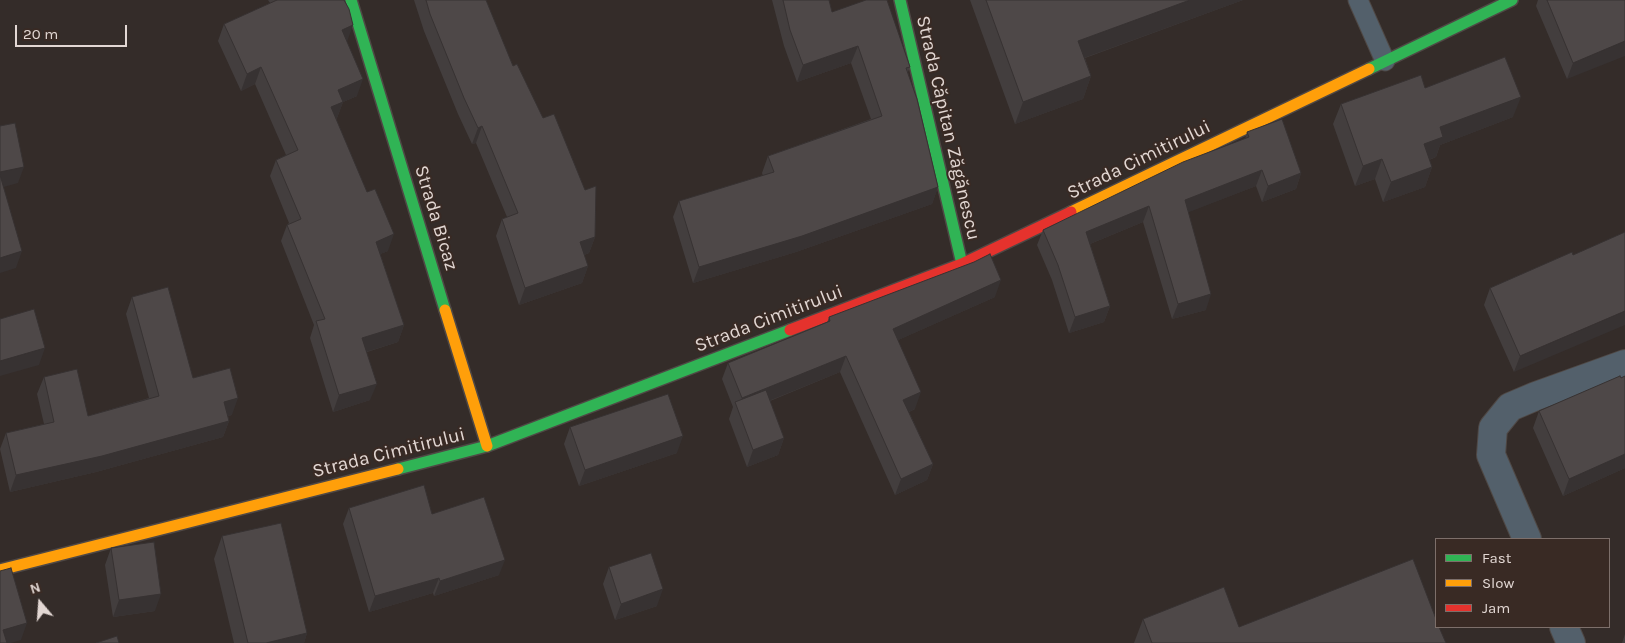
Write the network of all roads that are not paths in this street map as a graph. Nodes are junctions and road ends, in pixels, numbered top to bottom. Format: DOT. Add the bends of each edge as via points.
graph roads {
  1 [pos="351,0"];
  2 [pos="900,0"];
  3 [pos="1358,0"];
  4 [pos="1512,0"];
  5 [pos="1385,61"];
  6 [pos="962,264"];
  7 [pos="1625,364"];
  8 [pos="487,446"];
  9 [pos="1527,538"];
  10 [pos="0,570"];
  11 [pos="1564,628"];
  12 [pos="1571,643"];
  1 -- 8 [label="street, Strada Bicaz"];
  2 -- 6 [label="street, Strada Căpitan Zăgănescu"];
  3 -- 5 [label="lane"];
  4 -- 5 [label="street, Strada Cimitirului"];
  5 -- 6 [label="street, Strada Cimitirului"];
  6 -- 8 [label="street, Strada Cimitirului"];
  7 -- 9 [label="street" via="1510,407 1493,428 1491,455"];
  8 -- 10 [label="street, Strada Cimitirului"];
  11 -- 12 [label="street"];
}
